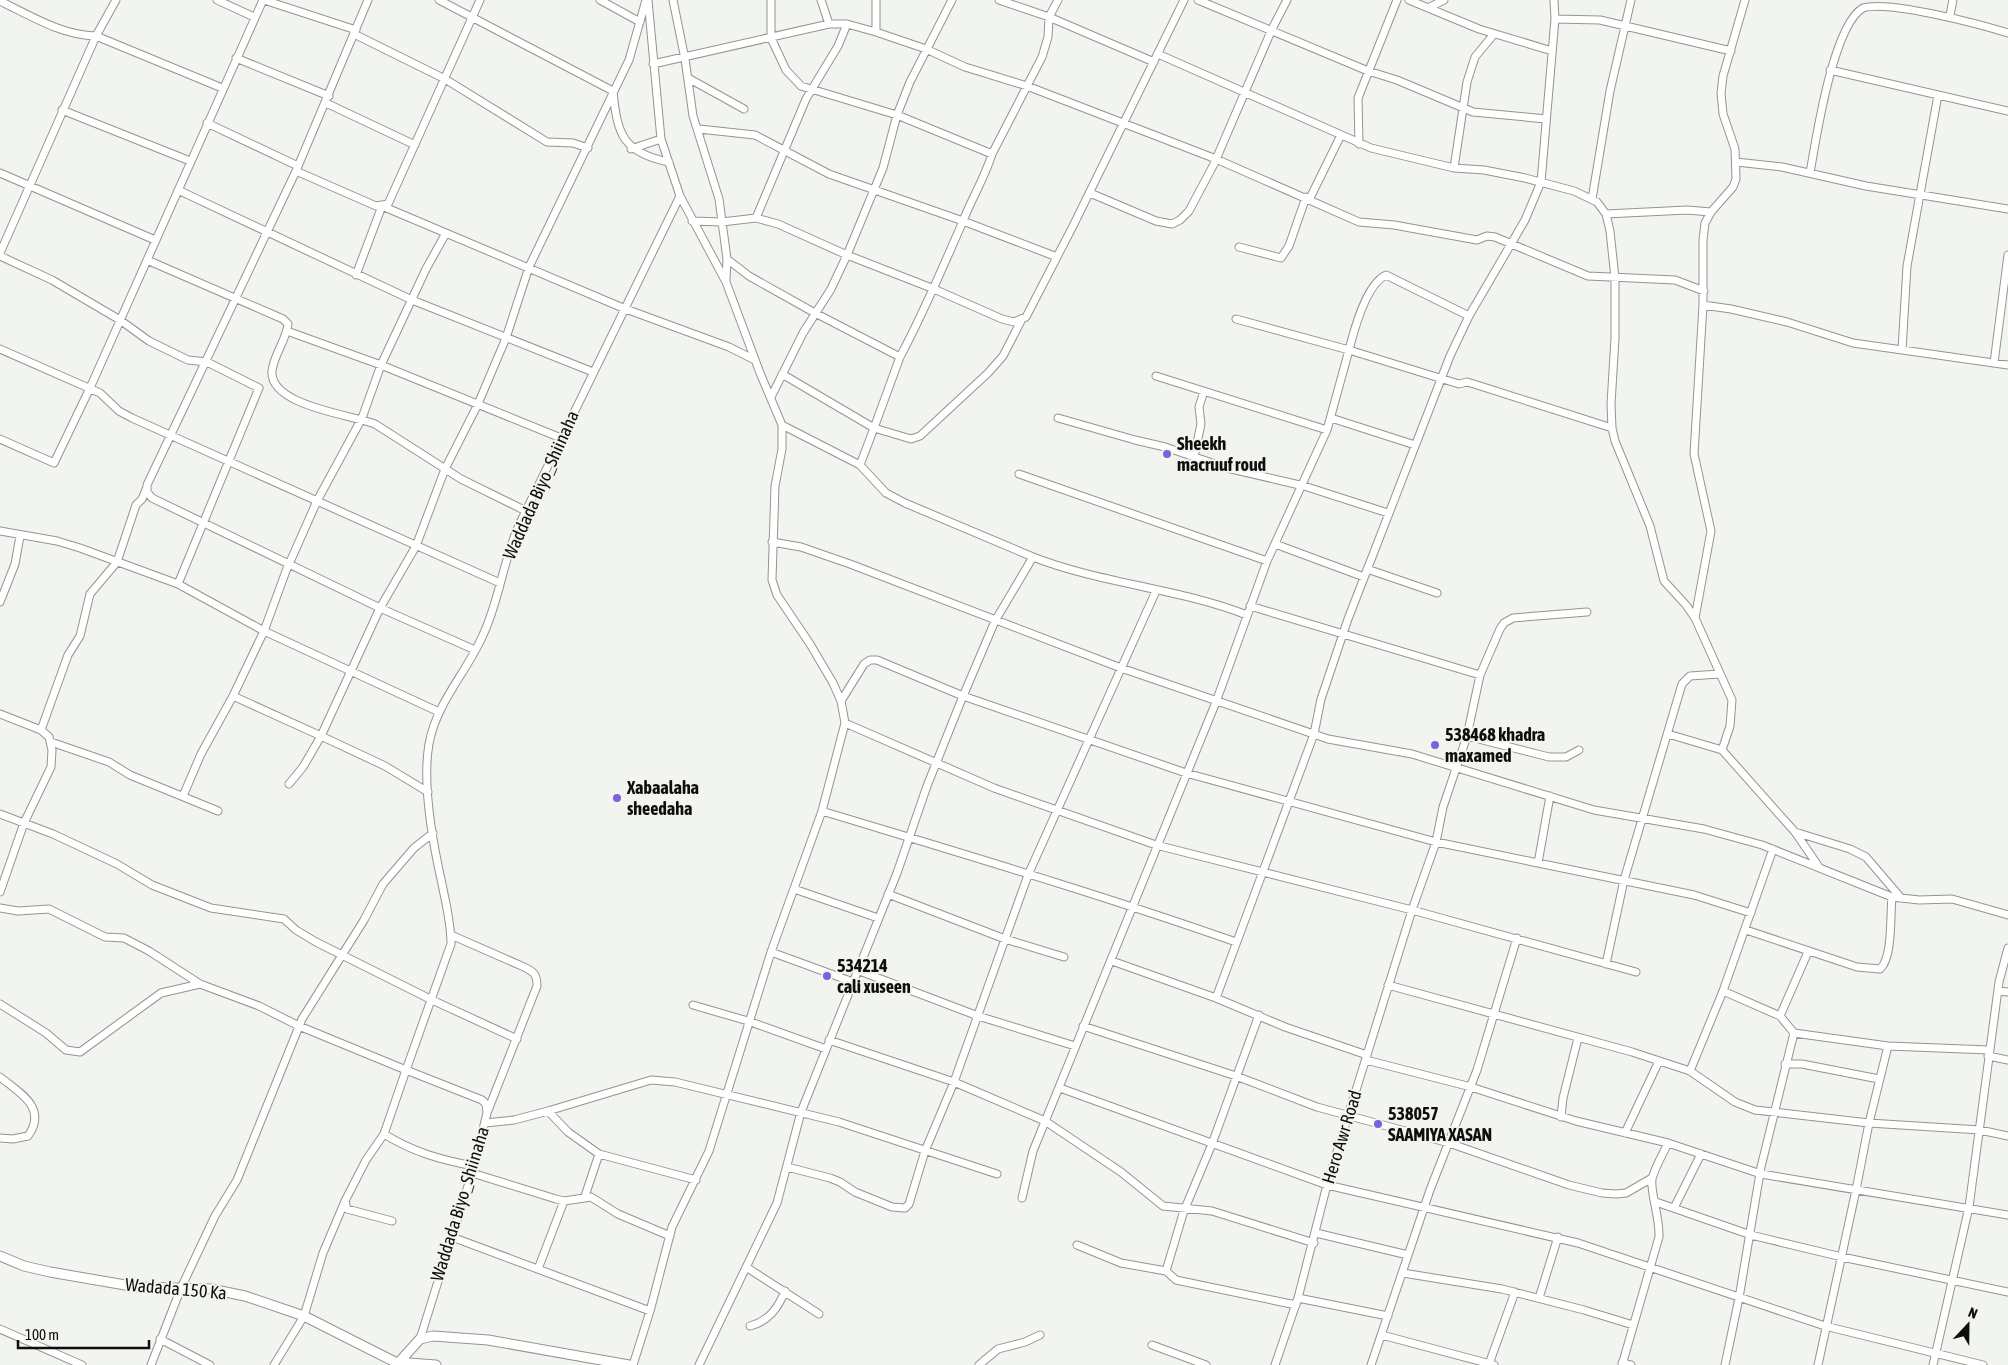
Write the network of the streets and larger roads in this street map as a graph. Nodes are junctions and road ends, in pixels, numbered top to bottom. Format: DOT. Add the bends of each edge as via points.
graph roads {
  1 [pos="116,0"];
  2 [pos="217,0"];
  3 [pos="263,0"];
  4 [pos="368,0"];
  5 [pos="440,0"];
  6 [pos="480,0"];
  7 [pos="600,0"];
  8 [pos="647,0"];
  9 [pos="673,0"];
  10 [pos="771,0"];
  11 [pos="821,0"];
  12 [pos="876,0"];
  13 [pos="952,0"];
  14 [pos="999,0"];
  15 [pos="1058,0"];
  16 [pos="1184,0"];
  17 [pos="1198,0"];
  18 [pos="1287,0"];
  19 [pos="1397,0"];
  20 [pos="1409,0"];
  21 [pos="1444,0"];
  22 [pos="1554,0"];
  23 [pos="1631,0"];
  24 [pos="1745,0"];
  25 [pos="1953,0"];
  26 [pos="0,2"];
  27 [pos="1016,3"];
  28 [pos="1428,8"];
  29 [pos="1950,15"];
  30 [pos="254,17"];
  31 [pos="1049,17"];
  32 [pos="474,18"];
  33 [pos="1555,20"];
  34 [pos="640,22"];
  35 [pos="829,24"];
  36 [pos="847,24"];
  37 [pos="1625,25"];
  38 [pos="1272,29"];
  39 [pos="355,32"];
  40 [pos="876,32"];
  41 [pos="2008,33"];
  42 [pos="1494,34"];
  43 [pos="96,36"];
  44 [pos="771,38"];
  45 [pos="926,49"];
  46 [pos="1731,51"];
  47 [pos="1552,52"];
  48 [pos="1158,54"];
  49 [pos="236,58"];
  50 [pos="685,59"];
  51 [pos="1154,62"];
  52 [pos="653,64"];
  53 [pos="1830,70"];
  54 [pos="1368,71"];
  55 [pos="688,78"];
  56 [pos="446,79"];
  57 [pos="1027,86"];
  58 [pos="222,88"];
  59 [pos="813,89"];
  60 [pos="613,90"];
  61 [pos="1245,93"];
  62 [pos="1938,95"];
  63 [pos="329,96"];
  64 [pos="326,104"];
  65 [pos="1462,107"];
  66 [pos="744,109"];
  67 [pos="62,110"];
  68 [pos="2008,111"];
  69 [pos="897,115"];
  70 [pos="1546,119"];
  71 [pos="1124,122"];
  72 [pos="207,123"];
  73 [pos="699,129"];
  74 [pos="1341,135"];
  75 [pos="661,139"];
  76 [pos="1358,144"];
  77 [pos="415,146"];
  78 [pos="588,148"];
  79 [pos="631,149"];
  80 [pos="784,151"];
  81 [pos="992,154"];
  82 [pos="1216,159"];
  83 [pos="190,161"];
  84 [pos="669,162"];
  85 [pos="1736,162"];
  86 [pos="1454,168"];
  87 [pos="297,169"];
  88 [pos="0,173"];
  89 [pos="1810,173"];
  90 [pos="1541,182"];
  91 [pos="30,186"];
  92 [pos="874,189"];
  93 [pos="178,190"];
  94 [pos="1090,193"];
  95 [pos="1920,194"];
  96 [pos="680,196"];
  97 [pos="1308,197"];
  98 [pos="1592,199"];
  99 [pos="382,206"];
  100 [pos="2008,209"];
  101 [pos="1711,212"];
  102 [pos="1606,214"];
  103 [pos="756,218"];
  104 [pos="692,220"];
  105 [pos="963,220"];
  106 [pos="722,222"];
  107 [pos="267,232"];
  108 [pos="446,233"];
  109 [pos="155,240"];
  110 [pos="1512,243"];
  111 [pos="1239,247"];
  112 [pos="0,254"];
  113 [pos="847,256"];
  114 [pos="2008,256"];
  115 [pos="1057,257"];
  116 [pos="727,259"];
  117 [pos="147,260"];
  118 [pos="530,267"];
  119 [pos="356,275"];
  120 [pos="1615,278"];
  121 [pos="726,282"];
  122 [pos="934,288"];
  123 [pos="1704,291"];
  124 [pos="236,299"];
  125 [pos="412,300"];
  126 [pos="1703,305"];
  127 [pos="623,308"];
  128 [pos="815,313"];
  129 [pos="1469,316"];
  130 [pos="1236,319"];
  131 [pos="120,320"];
  132 [pos="1021,321"];
  133 [pos="287,331"];
  134 [pos="506,338"];
  135 [pos="0,349"];
  136 [pos="1349,350"];
  137 [pos="1902,350"];
  138 [pos="900,357"];
  139 [pos="755,360"];
  140 [pos="205,362"];
  141 [pos="1994,363"];
  142 [pos="381,365"];
  143 [pos="2008,365"];
  144 [pos="593,372"];
  145 [pos="782,374"];
  146 [pos="1156,376"];
  147 [pos="1442,378"];
  148 [pos="90,388"];
  149 [pos="1204,391"];
  150 [pos="771,397"];
  151 [pos="478,404"];
  152 [pos="362,418"];
  153 [pos="1058,418"];
  154 [pos="1331,418"];
  155 [pos="782,425"];
  156 [pos="874,428"];
  157 [pos="1612,428"];
  158 [pos="1327,430"];
  159 [pos="170,435"];
  160 [pos="561,438"];
  161 [pos="0,439"];
  162 [pos="1416,445"];
  163 [pos="1194,457"];
  164 [pos="228,462"];
  165 [pos="860,465"];
  166 [pos="445,470"];
  167 [pos="1019,474"];
  168 [pos="1304,486"];
  169 [pos="147,487"];
  170 [pos="317,501"];
  171 [pos="526,511"];
  172 [pos="1388,513"];
  173 [pos="203,523"];
  174 [pos="0,532"];
  175 [pos="20,536"];
  176 [pos="772,542"];
  177 [pos="1275,544"];
  178 [pos="416,546"];
  179 [pos="1033,557"];
  180 [pos="1267,561"];
  181 [pos="117,562"];
  182 [pos="290,563"];
  183 [pos="1367,569"];
  184 [pos="1364,577"];
  185 [pos="500,583"];
  186 [pos="178,584"];
  187 [pos="1156,591"];
  188 [pos="1437,593"];
  189 [pos="0,602"];
  190 [pos="1250,606"];
  191 [pos="380,608"];
  192 [pos="1587,612"];
  193 [pos="1247,616"];
  194 [pos="1695,618"];
  195 [pos="995,621"];
  196 [pos="264,631"];
  197 [pos="1343,634"];
  198 [pos="476,650"];
  199 [pos="1121,668"];
  200 [pos="353,671"];
  201 [pos="1719,674"];
  202 [pos="1480,675"];
  203 [pos="233,696"];
  204 [pos="963,696"];
  205 [pos="842,701"];
  206 [pos="1216,702"];
  207 [pos="439,712"];
  208 [pos="0,714"];
  209 [pos="845,723"];
  210 [pos="42,730"];
  211 [pos="1314,734"];
  212 [pos="1668,734"];
  213 [pos="322,736"];
  214 [pos="1468,736"];
  215 [pos="1090,740"];
  216 [pos="51,742"];
  217 [pos="1579,750"];
  218 [pos="1722,750"];
  219 [pos="937,763"];
  220 [pos="1455,768"];
  221 [pos="1186,773"];
  222 [pos="289,784"];
  223 [pos="428,792"];
  224 [pos="183,796"];
  225 [pos="1550,796"];
  226 [pos="1288,802"];
  227 [pos="218,811"];
  228 [pos="822,811"];
  229 [pos="1058,811"];
  230 [pos="0,814"];
  231 [pos="1642,820"];
  232 [pos="24,822"];
  233 [pos="1795,832"];
  234 [pos="433,833"];
  235 [pos="908,837"];
  236 [pos="1436,842"];
  237 [pos="1156,845"];
  238 [pos="1773,849"];
  239 [pos="1538,863"];
  240 [pos="1820,866"];
  241 [pos="1262,873"];
  242 [pos="1028,875"];
  243 [pos="1624,880"];
  244 [pos="794,888"];
  245 [pos="0,892"];
  246 [pos="888,894"];
  247 [pos="1892,897"];
  248 [pos="1901,898"];
  249 [pos="1134,906"];
  250 [pos="0,908"];
  251 [pos="1412,910"];
  252 [pos="1751,913"];
  253 [pos="2008,916"];
  254 [pos="878,918"];
  255 [pos="1746,930"];
  256 [pos="451,935"];
  257 [pos="1517,938"];
  258 [pos="1005,940"];
  259 [pos="1236,942"];
  260 [pos="2008,948"];
  261 [pos="771,952"];
  262 [pos="1808,952"];
  263 [pos="343,955"];
  264 [pos="1064,957"];
  265 [pos="1112,961"];
  266 [pos="1606,964"];
  267 [pos="857,970"];
  268 [pos="1636,972"];
  269 [pos="853,982"];
  270 [pos="200,984"];
  271 [pos="1388,985"];
  272 [pos="1723,991"];
  273 [pos="1998,991"];
  274 [pos="2008,992"];
  275 [pos="1216,998"];
  276 [pos="432,1000"];
  277 [pos="0,1004"];
  278 [pos="693,1005"];
  279 [pos="1259,1015"];
  280 [pos="978,1016"];
  281 [pos="1494,1016"];
  282 [pos="1780,1016"];
  283 [pos="748,1021"];
  284 [pos="299,1026"];
  285 [pos="1083,1026"];
  286 [pos="1794,1033"];
  287 [pos="517,1038"];
  288 [pos="1578,1038"];
  289 [pos="829,1040"];
  290 [pos="1075,1046"];
  291 [pos="1888,1046"];
  292 [pos="826,1049"];
  293 [pos="1989,1053"];
  294 [pos="1366,1058"];
  295 [pos="2008,1060"];
  296 [pos="1659,1061"];
  297 [pos="1785,1064"];
  298 [pos="406,1070"];
  299 [pos="1690,1071"];
  300 [pos="1236,1076"];
  301 [pos="0,1077"];
  302 [pos="1879,1078"];
  303 [pos="954,1082"];
  304 [pos="1471,1087"];
  305 [pos="1060,1088"];
  306 [pos="726,1095"];
  307 [pos="548,1111"];
  308 [pos="801,1112"];
  309 [pos="1773,1112"];
  310 [pos="487,1113"];
  311 [pos="1348,1116"];
  312 [pos="1561,1117"];
  313 [pos="1046,1120"];
  314 [pos="484,1123"];
  315 [pos="1869,1123"];
  316 [pos="1980,1130"];
  317 [pos="1625,1133"];
  318 [pos="384,1134"];
  319 [pos="2008,1136"];
  320 [pos="0,1138"];
  321 [pos="1450,1143"];
  322 [pos="1668,1143"];
  323 [pos="1212,1144"];
  324 [pos="925,1152"];
  325 [pos="600,1154"];
  326 [pos="1701,1154"];
  327 [pos="786,1167"];
  328 [pos="473,1170"];
  329 [pos="996,1174"];
  330 [pos="1760,1174"];
  331 [pos="1652,1178"];
  332 [pos="696,1180"];
  333 [pos="1327,1185"];
  334 [pos="1856,1190"];
  335 [pos="585,1196"];
  336 [pos="1022,1198"];
  337 [pos="345,1201"];
  338 [pos="564,1201"];
  339 [pos="1656,1202"];
  340 [pos="1185,1207"];
  341 [pos="1969,1207"];
  342 [pos="1424,1208"];
  343 [pos="1674,1208"];
  344 [pos="2008,1215"];
  345 [pos="392,1221"];
  346 [pos="1316,1233"];
  347 [pos="1750,1235"];
  348 [pos="670,1236"];
  349 [pos="452,1237"];
  350 [pos="1558,1237"];
  351 [pos="1314,1244"];
  352 [pos="1076,1245"];
  353 [pos="1408,1255"];
  354 [pos="0,1256"];
  355 [pos="1842,1257"];
  356 [pos="746,1267"];
  357 [pos="1652,1267"];
  358 [pos="538,1269"];
  359 [pos="1166,1271"];
  360 [pos="1403,1273"];
  361 [pos="1952,1279"];
  362 [pos="180,1288"];
  363 [pos="785,1291"];
  364 [pos="1515,1292"];
  365 [pos="2008,1292"];
  366 [pos="1539,1298"];
  367 [pos="1739,1298"];
  368 [pos="1297,1301"];
  369 [pos="650,1311"];
  370 [pos="819,1314"];
  371 [pos="304,1316"];
  372 [pos="1388,1316"];
  373 [pos="1633,1325"];
  374 [pos="750,1326"];
  375 [pos="1825,1326"];
  376 [pos="0,1330"];
  377 [pos="1382,1335"];
  378 [pos="1040,1336"];
  379 [pos="160,1339"];
  380 [pos="420,1339"];
  381 [pos="1152,1345"];
  382 [pos="1935,1354"];
  383 [pos="396,1362"];
  384 [pos="1492,1364"];
  385 [pos="1622,1364"];
  386 [pos="82,1365"];
  387 [pos="151,1365"];
  388 [pos="210,1365"];
  389 [pos="274,1365"];
  390 [pos="436,1365"];
  391 [pos="629,1365"];
  392 [pos="633,1365"];
  393 [pos="699,1365"];
  394 [pos="980,1365"];
  395 [pos="1206,1365"];
  396 [pos="1275,1365"];
  397 [pos="1371,1365"];
  398 [pos="1631,1365"];
  399 [pos="1725,1365"];
  400 [pos="1818,1365"];
  401 [pos="1933,1365"];
  402 [pos="1983,1365"];
  1 -- 43 [label="street"];
  2 -- 30 [label="street"];
  3 -- 30 [label="street"];
  3 -- 39 [label="street"];
  4 -- 39 [label="street"];
  5 -- 32 [label="street"];
  6 -- 32 [label="street"];
  7 -- 34 [label="street"];
  8 -- 34 [label="street"];
  8 -- 52 [label="street"];
  9 -- 50 [label="street"];
  10 -- 44 [label="street"];
  11 -- 35 [label="street"];
  12 -- 40 [label="street"];
  13 -- 45 [label="street"];
  14 -- 27 [label="street"];
  15 -- 31 [label="street"];
  16 -- 48 [label="street"];
  17 -- 38 [label="street"];
  18 -- 38 [label="street"];
  19 -- 54 [label="street"];
  20 -- 28 [label="street"];
  21 -- 28 [label="street"];
  22 -- 33 [label="street"];
  23 -- 37 [label="street"];
  24 -- 46 [label="street"];
  25 -- 29 [label="street"];
  26 -- 43 [label="street" via="61,30"];
  27 -- 31 [label="street"];
  28 -- 42 [label="street"];
  29 -- 41 [label="street"];
  29 -- 53 [label="street" via="1884,4 1864,7 1854,15"];
  30 -- 49 [label="street"];
  31 -- 51 [label="street"];
  31 -- 57 [label="street" via="1042,57"];
  32 -- 56 [label="street"];
  32 -- 60 [label="street"];
  33 -- 37 [label="street" via="1600,20"];
  33 -- 47 [label="street"];
  34 -- 60 [label="street" via="629,60"];
  35 -- 36 [label="street"];
  35 -- 44 [label="street"];
  36 -- 40 [label="street"];
  36 -- 59 [label="street"];
  37 -- 46 [label="street"];
  37 -- 98 [label="street"];
  38 -- 54 [label="street"];
  38 -- 61 [label="street"];
  39 -- 56 [label="street"];
  39 -- 63 [label="street"];
  40 -- 45 [label="street"];
  42 -- 47 [label="street"];
  42 -- 65 [label="street" via="1475,57"];
  43 -- 58 [label="street"];
  43 -- 67 [label="street"];
  44 -- 50 [label="street"];
  44 -- 59 [label="street" via="786,70 801,86"];
  45 -- 57 [label="street" via="966,67"];
  45 -- 69 [label="street"];
  46 -- 85 [label="street" via="1721,93 1723,114"];
  47 -- 70 [label="street"];
  48 -- 51 [label="street"];
  48 -- 61 [label="street"];
  49 -- 58 [label="street"];
  49 -- 63 [label="street"];
  50 -- 52 [label="street"];
  50 -- 55 [label="street"];
  51 -- 71 [label="street"];
  52 -- 75 [label="street"];
  53 -- 62 [label="street"];
  53 -- 89 [label="street"];
  54 -- 65 [label="street"];
  54 -- 76 [label="street" via="1358,98"];
  55 -- 66 [label="street"];
  55 -- 73 [label="street" via="693,116"];
  56 -- 77 [label="street"];
  56 -- 78 [label="street" via="547,142 573,143"];
  57 -- 71 [label="street"];
  57 -- 81 [label="street"];
  58 -- 72 [label="street"];
  59 -- 69 [label="street"];
  59 -- 80 [label="street"];
  60 -- 78 [label="street"];
  60 -- 79 [label="street" via="616,121"];
  61 -- 74 [label="street"];
  61 -- 82 [label="street"];
  62 -- 68 [label="street"];
  62 -- 95 [label="street"];
  63 -- 64 [label="street"];
  64 -- 77 [label="street"];
  64 -- 87 [label="street"];
  65 -- 70 [label="street" via="1473,112"];
  65 -- 86 [label="street"];
  67 -- 83 [label="street"];
  67 -- 91 [label="street"];
  69 -- 81 [label="street"];
  69 -- 92 [label="street"];
  70 -- 90 [label="street"];
  71 -- 82 [label="street"];
  71 -- 94 [label="street"];
  72 -- 83 [label="street"];
  72 -- 87 [label="street"];
  73 -- 80 [label="street" via="755,135"];
  73 -- 106 [label="street" via="719,198"];
  74 -- 76 [label="street"];
  74 -- 97 [label="street"];
  75 -- 79 [label="street"];
  75 -- 84 [label="street"];
  76 -- 86 [label="street"];
  77 -- 99 [label="street" via="388,204"];
  78 -- 118 [label="street"];
  79 -- 84 [label="street"];
  80 -- 92 [label="street" via="829,174"];
  80 -- 103 [label="street"];
  81 -- 105 [label="street"];
  82 -- 94 [label="street" via="1189,211 1172,224 1156,221"];
  82 -- 97 [label="street"];
  83 -- 93 [label="street"];
  84 -- 96 [label="street"];
  85 -- 89 [label="street"];
  85 -- 101 [label="street" via="1734,187"];
  86 -- 90 [label="street" via="1484,170"];
  87 -- 99 [label="street"];
  87 -- 107 [label="street"];
  88 -- 91 [label="street"];
  89 -- 95 [label="street"];
  90 -- 98 [label="street"];
  90 -- 110 [label="street"];
  91 -- 109 [label="street"];
  91 -- 112 [label="street"];
  92 -- 105 [label="street"];
  92 -- 113 [label="street"];
  93 -- 107 [label="street"];
  93 -- 109 [label="street"];
  94 -- 115 [label="street"];
  95 -- 100 [label="street"];
  95 -- 137 [label="street" via="1907,266"];
  96 -- 104 [label="street"];
  96 -- 127 [label="street, Waddada Biyo_Shiinaha"];
  97 -- 110 [label="street" via="1359,222 1477,240 1487,236"];
  97 -- 111 [label="street" via="1289,246 1280,258"];
  98 -- 102 [label="street"];
  99 -- 108 [label="street"];
  99 -- 119 [label="street"];
  101 -- 102 [label="street"];
  101 -- 123 [label="street" via="1705,223 1703,240"];
  102 -- 120 [label="street"];
  103 -- 106 [label="street"];
  103 -- 113 [label="street" via="778,224"];
  104 -- 106 [label="street"];
  104 -- 121 [label="street"];
  105 -- 115 [label="street"];
  105 -- 122 [label="street"];
  106 -- 116 [label="street"];
  107 -- 119 [label="street"];
  107 -- 124 [label="street"];
  108 -- 118 [label="street"];
  108 -- 125 [label="street"];
  109 -- 117 [label="street"];
  110 -- 120 [label="street" via="1588,276"];
  110 -- 129 [label="street"];
  112 -- 131 [label="street"];
  113 -- 122 [label="street"];
  113 -- 128 [label="street"];
  114 -- 141 [label="street"];
  115 -- 132 [label="street"];
  116 -- 121 [label="street"];
  116 -- 128 [label="street" via="749,276"];
  117 -- 124 [label="street"];
  117 -- 131 [label="street"];
  118 -- 127 [label="street"];
  118 -- 134 [label="street"];
  119 -- 125 [label="street"];
  120 -- 123 [label="street" via="1675,280"];
  120 -- 157 [label="street"];
  121 -- 139 [label="street"];
  122 -- 132 [label="street" via="1002,319"];
  122 -- 138 [label="street" via="929,304"];
  123 -- 126 [label="street"];
  124 -- 133 [label="street" via="283,319 288,324"];
  124 -- 140 [label="street"];
  125 -- 134 [label="street"];
  125 -- 142 [label="street"];
  126 -- 137 [label="street" via="1731,308 1787,322 1853,343"];
  126 -- 194 [label="street" via="1694,454 1711,531"];
  127 -- 139 [label="street"];
  127 -- 144 [label="street, Waddada Biyo_Shiinaha"];
  128 -- 138 [label="street"];
  128 -- 145 [label="street"];
  129 -- 136 [label="street" via="1386,275 1379,278 1369,294"];
  129 -- 147 [label="street"];
  130 -- 136 [label="street"];
  131 -- 140 [label="street" via="149,341 188,360"];
  131 -- 148 [label="street"];
  132 -- 156 [label="street" via="1003,356 920,436 911,439"];
  133 -- 142 [label="street"];
  133 -- 152 [label="street" via="274,361 274,382 283,392 306,404"];
  134 -- 144 [label="street"];
  134 -- 151 [label="street"];
  135 -- 148 [label="street"];
  136 -- 147 [label="street"];
  136 -- 154 [label="street"];
  137 -- 141 [label="street"];
  138 -- 156 [label="street"];
  139 -- 150 [label="street"];
  140 -- 159 [label="street"];
  140 -- 164 [label="street" via="259,388"];
  141 -- 143 [label="street"];
  142 -- 151 [label="street"];
  142 -- 152 [label="street"];
  144 -- 160 [label="street, Waddada Biyo_Shiinaha"];
  145 -- 150 [label="street"];
  145 -- 156 [label="street"];
  146 -- 149 [label="street"];
  147 -- 157 [label="street" via="1458,384 1467,382"];
  147 -- 162 [label="street"];
  148 -- 159 [label="street" via="125,415"];
  148 -- 161 [label="street" via="54,463"];
  149 -- 158 [label="street"];
  149 -- 163 [label="street"];
  150 -- 155 [label="street"];
  151 -- 160 [label="street"];
  151 -- 166 [label="street"];
  152 -- 166 [label="street" via="395,435"];
  152 -- 170 [label="street"];
  153 -- 163 [label="street" via="1165,446"];
  154 -- 158 [label="street"];
  154 -- 162 [label="street"];
  155 -- 165 [label="street"];
  155 -- 176 [label="street"];
  156 -- 165 [label="street"];
  157 -- 194 [label="street" via="1650,526 1664,581"];
  158 -- 168 [label="street"];
  159 -- 164 [label="street"];
  159 -- 169 [label="street"];
  160 -- 171 [label="street, Waddada Biyo_Shiinaha"];
  162 -- 172 [label="street"];
  163 -- 168 [label="street"];
  164 -- 170 [label="street"];
  164 -- 173 [label="street"];
  165 -- 179 [label="street" via="886,493"];
  166 -- 171 [label="street"];
  166 -- 178 [label="street"];
  167 -- 180 [label="street"];
  168 -- 172 [label="street"];
  168 -- 177 [label="street"];
  169 -- 173 [label="street" via="152,498"];
  169 -- 181 [label="street" via="136,505"];
  170 -- 178 [label="street"];
  170 -- 182 [label="street"];
  171 -- 185 [label="street, Waddada Biyo_Shiinaha" via="509,547"];
  172 -- 183 [label="street"];
  173 -- 182 [label="street"];
  173 -- 186 [label="street"];
  174 -- 175 [label="street"];
  175 -- 181 [label="street" via="57,541"];
  175 -- 189 [label="street" via="15,564"];
  176 -- 195 [label="street" via="801,547 842,561"];
  176 -- 205 [label="street" via="772,580 777,595 810,644"];
  177 -- 180 [label="street"];
  177 -- 184 [label="street"];
  178 -- 185 [label="street"];
  178 -- 191 [label="street"];
  179 -- 187 [label="street" via="1064,569"];
  179 -- 195 [label="street"];
  180 -- 190 [label="street"];
  181 -- 186 [label="street"];
  181 -- 210 [label="street" via="90,594 80,636 68,655"];
  182 -- 191 [label="street"];
  182 -- 196 [label="street"];
  183 -- 184 [label="street"];
  183 -- 188 [label="street"];
  184 -- 197 [label="street"];
  185 -- 198 [label="street, Waddada Biyo_Shiinaha"];
  186 -- 196 [label="street"];
  187 -- 193 [label="street"];
  187 -- 199 [label="street"];
  190 -- 193 [label="street"];
  190 -- 197 [label="street"];
  191 -- 198 [label="street"];
  191 -- 200 [label="street"];
  192 -- 202 [label="street, Hero Awr Road" via="1513,618 1504,623"];
  193 -- 206 [label="street"];
  194 -- 201 [label="street"];
  195 -- 199 [label="street"];
  195 -- 204 [label="street"];
  196 -- 200 [label="street"];
  196 -- 203 [label="street"];
  197 -- 202 [label="street"];
  197 -- 211 [label="street" via="1321,699"];
  198 -- 207 [label="street, Waddada Biyo_Shiinaha"];
  199 -- 206 [label="street"];
  199 -- 215 [label="street"];
  200 -- 207 [label="street"];
  200 -- 213 [label="street"];
  201 -- 212 [label="street" via="1690,676 1682,684"];
  201 -- 218 [label="street" via="1732,700 1730,726"];
  202 -- 214 [label="street, Hero Awr Road"];
  203 -- 213 [label="street"];
  203 -- 224 [label="street" via="201,754"];
  204 -- 205 [label="street" via="877,660 870,660 864,664"];
  204 -- 215 [label="street"];
  204 -- 219 [label="street"];
  205 -- 209 [label="street"];
  206 -- 211 [label="street"];
  206 -- 221 [label="street"];
  207 -- 223 [label="street, Waddada Biyo_Shiinaha" via="429,744"];
  208 -- 210 [label="street"];
  209 -- 219 [label="street"];
  209 -- 228 [label="street"];
  210 -- 216 [label="street"];
  211 -- 220 [label="street" via="1412,754"];
  211 -- 226 [label="street"];
  212 -- 218 [label="street"];
  212 -- 231 [label="street"];
  213 -- 222 [label="street"];
  213 -- 223 [label="street" via="386,766"];
  214 -- 217 [label="street" via="1548,757 1566,757"];
  214 -- 220 [label="street, Hero Awr Road"];
  215 -- 221 [label="street"];
  215 -- 229 [label="street"];
  216 -- 224 [label="street" via="109,762 130,775"];
  216 -- 232 [label="street" via="51,767"];
  218 -- 233 [label="street"];
  219 -- 229 [label="street"];
  219 -- 235 [label="street"];
  220 -- 225 [label="street"];
  220 -- 236 [label="street, Hero Awr Road"];
  221 -- 226 [label="street"];
  221 -- 237 [label="street"];
  223 -- 234 [label="street, Waddada Biyo_Shiinaha"];
  224 -- 227 [label="street"];
  225 -- 231 [label="street"];
  225 -- 239 [label="street"];
  226 -- 236 [label="street"];
  226 -- 241 [label="street"];
  228 -- 235 [label="street"];
  228 -- 244 [label="street"];
  229 -- 237 [label="street"];
  229 -- 242 [label="street"];
  230 -- 232 [label="street"];
  231 -- 238 [label="street" via="1656,819 1704,829"];
  231 -- 243 [label="street"];
  232 -- 245 [label="street"];
  232 -- 263 [label="street" via="117,864 152,885 210,908 284,919 305,936"];
  233 -- 240 [label="street"];
  233 -- 248 [label="street" via="1866,857"];
  234 -- 256 [label="street, Waddada Biyo_Shiinaha"];
  234 -- 263 [label="street" via="414,848 383,884"];
  235 -- 242 [label="street"];
  235 -- 246 [label="street"];
  236 -- 239 [label="street"];
  236 -- 251 [label="street, Hero Awr Road"];
  237 -- 241 [label="street"];
  237 -- 249 [label="street"];
  238 -- 240 [label="street"];
  238 -- 252 [label="street"];
  239 -- 243 [label="street"];
  240 -- 247 [label="street"];
  241 -- 251 [label="street"];
  241 -- 259 [label="street"];
  242 -- 249 [label="street"];
  242 -- 258 [label="street"];
  243 -- 252 [label="street" via="1694,894"];
  243 -- 266 [label="street"];
  244 -- 254 [label="street"];
  244 -- 261 [label="street"];
  246 -- 254 [label="street"];
  246 -- 258 [label="street"];
  247 -- 248 [label="street"];
  247 -- 262 [label="street" via="1888,953 1886,964 1880,969 1857,967"];
  248 -- 253 [label="street" via="1952,899"];
  249 -- 259 [label="street"];
  249 -- 265 [label="street"];
  250 -- 270 [label="street" via="18,911 49,909 105,937 124,938"];
  251 -- 257 [label="street"];
  251 -- 271 [label="street, Hero Awr Road"];
  252 -- 255 [label="street"];
  254 -- 267 [label="street"];
  255 -- 262 [label="street"];
  255 -- 272 [label="street"];
  256 -- 276 [label="street, Waddada Biyo_Shiinaha" via="451,944"];
  256 -- 287 [label="street" via="535,973 537,986"];
  257 -- 266 [label="street"];
  257 -- 281 [label="street"];
  258 -- 264 [label="street"];
  258 -- 280 [label="street"];
  259 -- 275 [label="street"];
  260 -- 273 [label="street"];
  261 -- 269 [label="street"];
  261 -- 283 [label="street"];
  262 -- 282 [label="street"];
  263 -- 276 [label="street"];
  263 -- 284 [label="street"];
  265 -- 275 [label="street"];
  265 -- 285 [label="street"];
  266 -- 268 [label="street"];
  267 -- 269 [label="street"];
  267 -- 280 [label="street"];
  269 -- 289 [label="street"];
  270 -- 277 [label="street" via="160,993 80,1052 66,1050 46,1033"];
  270 -- 284 [label="street" via="259,1006"];
  271 -- 281 [label="street"];
  271 -- 294 [label="street, Hero Awr Road"];
  272 -- 282 [label="street"];
  272 -- 299 [label="street"];
  273 -- 274 [label="street"];
  273 -- 293 [label="street"];
  275 -- 279 [label="street"];
  276 -- 287 [label="street"];
  276 -- 298 [label="street, Waddada Biyo_Shiinaha"];
  278 -- 283 [label="street"];
  279 -- 294 [label="street"];
  279 -- 300 [label="street"];
  280 -- 290 [label="street"];
  280 -- 303 [label="street"];
  281 -- 288 [label="street"];
  281 -- 304 [label="street"];
  282 -- 286 [label="street"];
  283 -- 292 [label="street"];
  283 -- 306 [label="street"];
  284 -- 298 [label="street"];
  284 -- 362 [label="street" via="237,1180 215,1216"];
  285 -- 290 [label="street"];
  285 -- 300 [label="street"];
  286 -- 291 [label="street"];
  286 -- 297 [label="street"];
  287 -- 310 [label="street"];
  288 -- 296 [label="street"];
  288 -- 312 [label="street"];
  289 -- 292 [label="street"];
  289 -- 303 [label="street"];
  290 -- 305 [label="street"];
  291 -- 293 [label="street" via="1911,1045"];
  291 -- 302 [label="street"];
  292 -- 308 [label="street"];
  293 -- 295 [label="street"];
  293 -- 316 [label="street"];
  294 -- 304 [label="street"];
  294 -- 311 [label="street, Hero Awr Road"];
  296 -- 299 [label="street"];
  296 -- 317 [label="street"];
  297 -- 302 [label="street" via="1802,1064"];
  297 -- 309 [label="street"];
  298 -- 310 [label="street, Waddada Biyo_Shiinaha" via="482,1100"];
  298 -- 318 [label="street"];
  299 -- 309 [label="street" via="1735,1102 1755,1110"];
  300 -- 311 [label="street"];
  300 -- 323 [label="street"];
  301 -- 320 [label="street" via="31,1102 34,1112 28,1136"];
  302 -- 315 [label="street"];
  303 -- 313 [label="street"];
  303 -- 324 [label="street"];
  304 -- 312 [label="street"];
  304 -- 321 [label="street"];
  305 -- 313 [label="street"];
  305 -- 323 [label="street"];
  306 -- 307 [label="street" via="675,1082 651,1080"];
  306 -- 308 [label="street"];
  306 -- 332 [label="street" via="709,1151"];
  307 -- 314 [label="street" via="514,1120"];
  307 -- 325 [label="street" via="568,1132"];
  308 -- 324 [label="street"];
  308 -- 327 [label="street"];
  309 -- 315 [label="street"];
  309 -- 330 [label="street"];
  310 -- 314 [label="street, Waddada Biyo_Shiinaha"];
  311 -- 321 [label="street"];
  311 -- 333 [label="street, Hero Awr Road"];
  312 -- 317 [label="street"];
  313 -- 336 [label="street" via="1033,1151"];
  313 -- 340 [label="street" via="1120,1172 1156,1202 1170,1208"];
  314 -- 328 [label="street, Waddada Biyo_Shiinaha"];
  315 -- 316 [label="street"];
  315 -- 334 [label="street"];
  316 -- 319 [label="street"];
  316 -- 341 [label="street"];
  317 -- 322 [label="street"];
  318 -- 328 [label="street" via="404,1147"];
  318 -- 337 [label="street"];
  321 -- 331 [label="street" via="1569,1185 1602,1193 1626,1193"];
  321 -- 342 [label="street"];
  322 -- 326 [label="street"];
  322 -- 331 [label="street"];
  323 -- 333 [label="street"];
  323 -- 340 [label="street"];
  324 -- 327 [label="street" via="905,1208 854,1192 830,1178"];
  324 -- 329 [label="street"];
  325 -- 332 [label="street"];
  325 -- 335 [label="street"];
  326 -- 330 [label="street"];
  326 -- 343 [label="street"];
  327 -- 356 [label="street" via="777,1203"];
  328 -- 338 [label="street"];
  328 -- 349 [label="street, Waddada Biyo_Shiinaha"];
  330 -- 334 [label="street"];
  330 -- 347 [label="street"];
  331 -- 339 [label="street"];
  332 -- 348 [label="street"];
  333 -- 342 [label="street"];
  333 -- 346 [label="street, Hero Awr Road"];
  334 -- 341 [label="street"];
  334 -- 355 [label="street"];
  335 -- 338 [label="street"];
  335 -- 348 [label="street"];
  337 -- 345 [label="street" via="347,1209 354,1212"];
  337 -- 371 [label="street" via="323,1253"];
  338 -- 358 [label="street"];
  339 -- 343 [label="street"];
  339 -- 357 [label="street" via="1660,1223"];
  340 -- 351 [label="street" via="1212,1211"];
  340 -- 359 [label="street"];
  341 -- 344 [label="street"];
  341 -- 361 [label="street"];
  342 -- 350 [label="street"];
  342 -- 353 [label="street"];
  343 -- 347 [label="street"];
  346 -- 351 [label="street, Hero Awr Road"];
  346 -- 353 [label="street"];
  347 -- 355 [label="street"];
  347 -- 367 [label="street"];
  348 -- 369 [label="street"];
  349 -- 358 [label="street"];
  349 -- 380 [label="street, Waddada Biyo_Shiinaha"];
  350 -- 357 [label="street"];
  350 -- 366 [label="street"];
  351 -- 368 [label="street, Hero Awr Road"];
  352 -- 359 [label="street" via="1121,1263"];
  353 -- 360 [label="street"];
  354 -- 362 [label="street, Wadada 150 Ka" via="50,1272 137,1287"];
  355 -- 361 [label="street"];
  355 -- 375 [label="street"];
  356 -- 363 [label="street"];
  356 -- 393 [label="street"];
  357 -- 367 [label="street"];
  357 -- 373 [label="street"];
  358 -- 369 [label="street"];
  359 -- 368 [label="street" via="1176,1280"];
  360 -- 364 [label="street"];
  360 -- 372 [label="street"];
  361 -- 365 [label="street"];
  361 -- 382 [label="street"];
  362 -- 371 [label="street, Wadada 150 Ka" via="245,1296"];
  362 -- 379 [label="street"];
  363 -- 370 [label="street"];
  363 -- 374 [label="street" via="774,1312"];
  364 -- 366 [label="street"];
  364 -- 384 [label="street"];
  366 -- 373 [label="street"];
  367 -- 375 [label="street"];
  367 -- 399 [label="street"];
  368 -- 372 [label="street"];
  368 -- 396 [label="street, Hero Awr Road"];
  369 -- 392 [label="street"];
  371 -- 383 [label="street, Wadada 150 Ka"];
  371 -- 389 [label="street"];
  372 -- 377 [label="street"];
  373 -- 385 [label="street"];
  375 -- 382 [label="street"];
  375 -- 400 [label="street"];
  376 -- 386 [label="street"];
  377 -- 384 [label="street"];
  377 -- 397 [label="street"];
  378 -- 394 [label="street" via="998,1349"];
  379 -- 387 [label="street"];
  379 -- 388 [label="street"];
  380 -- 383 [label="street"];
  380 -- 391 [label="street" via="433,1336 488,1340"];
  381 -- 395 [label="street"];
  382 -- 401 [label="street"];
  382 -- 402 [label="street"];
  383 -- 390 [label="street, Wadada 150 Ka"];
  385 -- 398 [label="street"];
}
